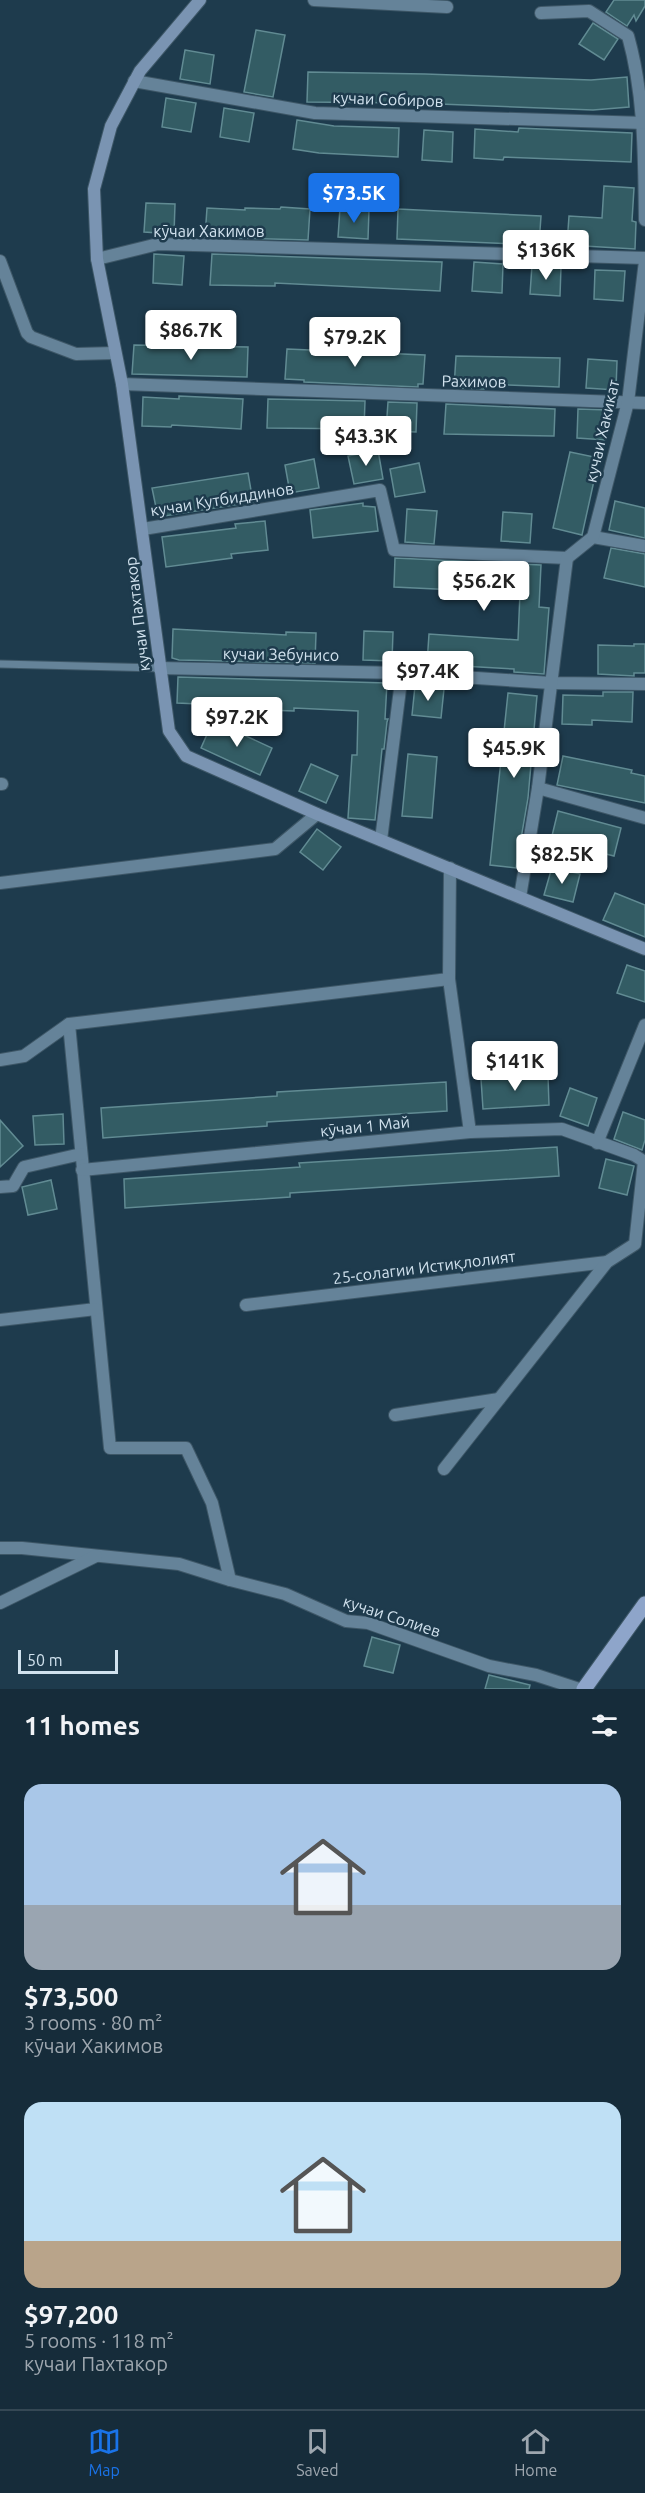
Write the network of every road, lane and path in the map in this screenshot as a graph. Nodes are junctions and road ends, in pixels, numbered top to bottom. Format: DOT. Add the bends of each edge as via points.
graph roads {
  1 [pos="200,0"];
  2 [pos="314,0"];
  3 [pos="589,5"];
  4 [pos="447,7"];
  5 [pos="541,13"];
  6 [pos="134,81"];
  7 [pos="645,123"];
  8 [pos="645,220"];
  9 [pos="97,259"];
  10 [pos="645,260"];
  11 [pos="0,261"];
  12 [pos="115,353"];
  13 [pos="122,384"];
  14 [pos="628,402"];
  15 [pos="645,403"];
  16 [pos="143,529"];
  17 [pos="594,537"];
  18 [pos="645,546"];
  19 [pos="567,558"];
  20 [pos="0,664"];
  21 [pos="159,668"];
  22 [pos="402,673"];
  23 [pos="551,683"];
  24 [pos="645,684"];
  25 [pos="538,788"];
  26 [pos="317,814"];
  27 [pos="645,818"];
  28 [pos="381,840"];
  29 [pos="450,868"];
  30 [pos="0,883"];
  31 [pos="520,897"];
  32 [pos="645,949"];
  33 [pos="449,979"];
  34 [pos="69,1024"];
  35 [pos="645,1025"];
  36 [pos="0,1060"];
  37 [pos="470,1132"];
  38 [pos="597,1143"];
  39 [pos="81,1154"];
  40 [pos="645,1161"];
  41 [pos="82,1170"];
  42 [pos="0,1187"];
  43 [pos="607,1262"];
  44 [pos="246,1305"];
  45 [pos="96,1309"];
  46 [pos="0,1320"];
  47 [pos="499,1399"];
  48 [pos="395,1415"];
  49 [pos="444,1469"];
  50 [pos="0,1548"];
  51 [pos="97,1556"];
  52 [pos="230,1580"];
  53 [pos="0,1603"];
  54 [pos="645,1604"];
  55 [pos="579,1689"];
  56 [pos="584,1689"];
  1 -- 6 [label="main road, кучаи Пахтакор"];
  2 -- 4 [label="street"];
  3 -- 5 [label="street"];
  3 -- 7 [label="street" via="628,36 637,65"];
  6 -- 7 [label="street, кучаи Собиров" via="315,113"];
  6 -- 9 [label="main road, кучаи Пахтакор" via="111,126 94,189"];
  7 -- 8 [label="street"];
  9 -- 10 [label="street, кӯчаи Хакимов" via="158,244"];
  9 -- 12 [label="main road, кучаи Пахтакор"];
  10 -- 14 [label="street, кучаи Хакикат"];
  11 -- 12 [label="street" via="31,337 71,353"];
  12 -- 13 [label="main road, кучаи Пахтакор"];
  13 -- 14 [label="street, Рахимов"];
  13 -- 16 [label="main road, кучаи Пахтакор"];
  14 -- 15 [label="street, Рахимов"];
  14 -- 17 [label="street, кучаи Хакикат"];
  16 -- 19 [label="street, кучаи Кутбиддинов" via="380,490 394,550"];
  16 -- 21 [label="main road, кучаи Пахтакор"];
  17 -- 18 [label="street"];
  17 -- 19 [label="street"];
  19 -- 23 [label="street"];
  20 -- 21 [label="lane"];
  21 -- 22 [label="street, кучаи Зебунисо"];
  21 -- 26 [label="main road, кучаи Пахтакор" via="170,731 186,756"];
  22 -- 23 [label="street, кучаи Зебунисо"];
  22 -- 28 [label="street"];
  23 -- 24 [label="street, кучаи Зебунисо"];
  23 -- 25 [label="street"];
  25 -- 27 [label="street"];
  25 -- 31 [label="street"];
  26 -- 28 [label="main road, кучаи Пахтакор"];
  26 -- 30 [label="street" via="275,849"];
  28 -- 29 [label="main road, кучаи Пахтакор"];
  29 -- 31 [label="main road, кучаи Пахтакор"];
  29 -- 33 [label="street"];
  31 -- 32 [label="main road, кучаи Пахтакор"];
  33 -- 34 [label="street"];
  33 -- 37 [label="street"];
  34 -- 36 [label="street" via="24,1056"];
  34 -- 39 [label="street"];
  35 -- 38 [label="street"];
  37 -- 38 [label="street, кӯчаи 1 Май" via="562,1129"];
  37 -- 41 [label="street, кӯчаи 1 Май"];
  38 -- 40 [label="street, кӯчаи 1 Май"];
  39 -- 41 [label="street"];
  39 -- 42 [label="street" via="24,1167 13,1186"];
  40 -- 43 [label="street, 25-солагии Истиқлолият" via="635,1244"];
  41 -- 45 [label="street"];
  43 -- 44 [label="street, 25-солагии Истиқлолият"];
  43 -- 47 [label="street, 25-солагии Истиқлолият"];
  45 -- 46 [label="street"];
  45 -- 52 [label="street" via="110,1448 186,1448 212,1503"];
  47 -- 48 [label="street"];
  47 -- 49 [label="street, 25-солагии Истиқлолият"];
  50 -- 51 [label="street, кучаи Солиев"];
  51 -- 52 [label="street, кучаи Солиев" via="179,1564"];
  51 -- 53 [label="street"];
  52 -- 55 [label="street, кучаи Солиев" via="285,1594 346,1621 368,1623 489,1666"];
  54 -- 56 [label="main road"];
}
